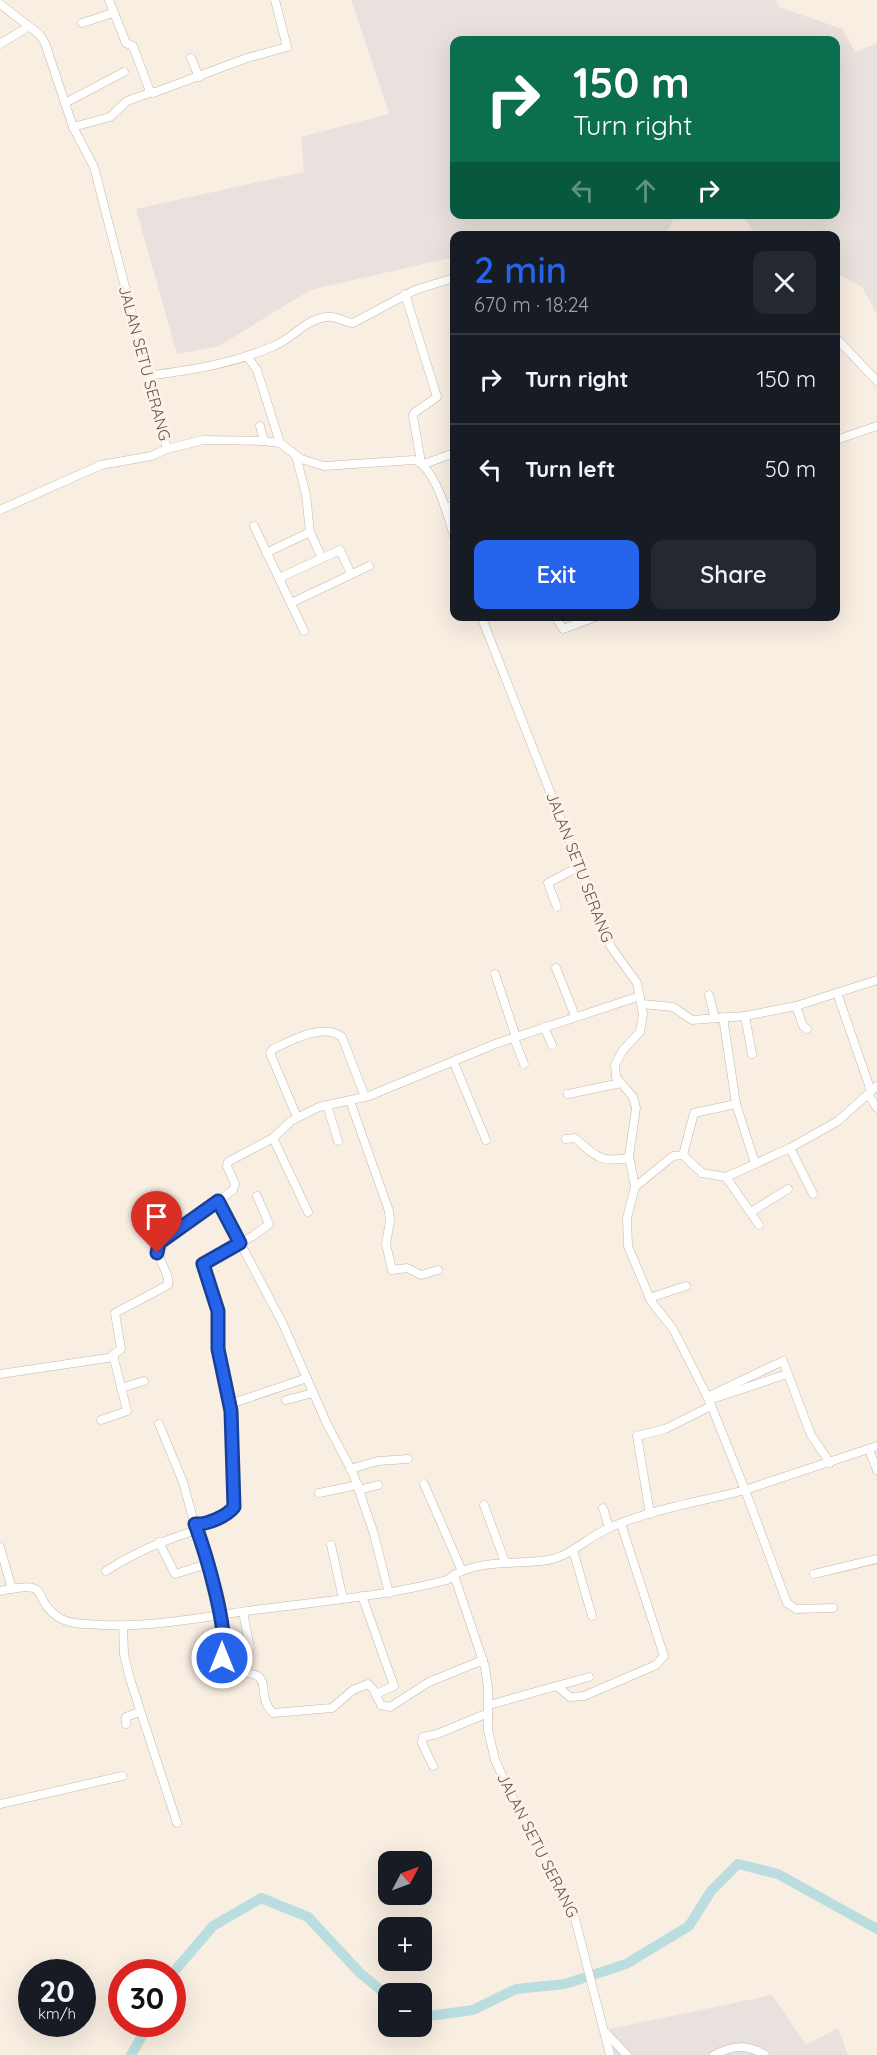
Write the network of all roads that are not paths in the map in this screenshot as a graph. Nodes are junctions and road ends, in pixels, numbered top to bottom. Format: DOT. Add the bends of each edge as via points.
graph roads {
  1 [pos="109,0"];
  2 [pos="275,0"];
  3 [pos="0,4"];
  4 [pos="113,13"];
  5 [pos="82,23"];
  6 [pos="28,27"];
  7 [pos="0,44"];
  8 [pos="191,58"];
  9 [pos="124,72"];
  10 [pos="199,77"];
  11 [pos="152,92"];
  12 [pos="65,103"];
  13 [pos="73,127"];
  14 [pos="450,279"];
  15 [pos="405,294"];
  16 [pos="840,342"];
  17 [pos="247,356"];
  18 [pos="147,376"];
  19 [pos="877,381"];
  20 [pos="260,426"];
  21 [pos="877,426"];
  22 [pos="840,439"];
  23 [pos="264,441"];
  24 [pos="280,443"];
  25 [pos="167,449"];
  26 [pos="450,454"];
  27 [pos="296,456"];
  28 [pos="422,463"];
  29 [pos="450,506"];
  30 [pos="446,508"];
  31 [pos="0,510"];
  32 [pos="450,522"];
  33 [pos="254,526"];
  34 [pos="310,532"];
  35 [pos="266,553"];
  36 [pos="322,558"];
  37 [pos="369,566"];
  38 [pos="351,574"];
  39 [pos="279,578"];
  40 [pos="291,603"];
  41 [pos="483,621"];
  42 [pos="558,621"];
  43 [pos="585,621"];
  44 [pos="304,631"];
  45 [pos="580,866"];
  46 [pos="558,907"];
  47 [pos="556,968"];
  48 [pos="495,974"];
  49 [pos="877,980"];
  50 [pos="837,993"];
  51 [pos="709,995"];
  52 [pos="641,1000"];
  53 [pos="796,1006"];
  54 [pos="575,1016"];
  55 [pos="745,1016"];
  56 [pos="719,1017"];
  57 [pos="544,1027"];
  58 [pos="807,1029"];
  59 [pos="515,1037"];
  60 [pos="552,1045"];
  61 [pos="752,1054"];
  62 [pos="454,1063"];
  63 [pos="524,1064"];
  64 [pos="621,1083"];
  65 [pos="872,1090"];
  66 [pos="568,1094"];
  67 [pos="365,1097"];
  68 [pos="350,1101"];
  69 [pos="736,1104"];
  70 [pos="327,1105"];
  71 [pos="877,1108"];
  72 [pos="297,1118"];
  73 [pos="273,1137"];
  74 [pos="567,1138"];
  75 [pos="486,1140"];
  76 [pos="338,1141"];
  77 [pos="790,1148"];
  78 [pos="683,1155"];
  79 [pos="629,1158"];
  80 [pos="755,1163"];
  81 [pos="726,1177"];
  82 [pos="635,1187"];
  83 [pos="788,1189"];
  84 [pos="813,1194"];
  85 [pos="257,1196"];
  86 [pos="218,1201"];
  87 [pos="308,1212"];
  88 [pos="751,1212"];
  89 [pos="759,1225"];
  90 [pos="240,1243"];
  91 [pos="438,1270"];
  92 [pos="686,1286"];
  93 [pos="649,1298"];
  94 [pos="114,1357"];
  95 [pos="0,1374"];
  96 [pos="784,1375"];
  97 [pos="307,1378"];
  98 [pos="144,1381"];
  99 [pos="121,1388"];
  100 [pos="313,1393"];
  101 [pos="286,1400"];
  102 [pos="709,1401"];
  103 [pos="230,1404"];
  104 [pos="101,1420"];
  105 [pos="159,1424"];
  106 [pos="873,1448"];
  107 [pos="408,1459"];
  108 [pos="830,1463"];
  109 [pos="350,1469"];
  110 [pos="877,1470"];
  111 [pos="423,1484"];
  112 [pos="378,1485"];
  113 [pos="358,1488"];
  114 [pos="745,1491"];
  115 [pos="319,1493"];
  116 [pos="484,1505"];
  117 [pos="603,1508"];
  118 [pos="650,1514"];
  119 [pos="621,1524"];
  120 [pos="196,1527"];
  121 [pos="609,1528"];
  122 [pos="159,1542"];
  123 [pos="331,1545"];
  124 [pos="0,1547"];
  125 [pos="573,1550"];
  126 [pos="877,1559"];
  127 [pos="505,1562"];
  128 [pos="207,1563"];
  129 [pos="106,1571"];
  130 [pos="458,1573"];
  131 [pos="814,1574"];
  132 [pos="12,1589"];
  133 [pos="0,1591"];
  134 [pos="389,1593"];
  135 [pos="362,1596"];
  136 [pos="343,1599"];
  137 [pos="832,1608"];
  138 [pos="243,1612"];
  139 [pos="220,1616"];
  140 [pos="592,1616"];
  141 [pos="123,1625"];
  142 [pos="250,1648"];
  143 [pos="483,1660"];
  144 [pos="589,1677"];
  145 [pos="557,1686"];
  146 [pos="376,1694"];
  147 [pos="488,1709"];
  148 [pos="139,1712"];
  149 [pos="126,1724"];
  150 [pos="433,1766"];
  151 [pos="122,1776"];
  152 [pos="0,1804"];
  153 [pos="177,1823"];
  154 [pos="606,2033"];
  155 [pos="610,2055"];
  156 [pos="627,2055"];
  157 [pos="714,2055"];
  158 [pos="765,2055"];
  1 -- 4 [label="street"];
  2 -- 10 [label="street" via="288,46"];
  3 -- 6 [label="street, JALAN SETU SERANG"];
  4 -- 5 [label="street"];
  4 -- 11 [label="street" via="127,44 133,46"];
  6 -- 7 [label="street"];
  6 -- 12 [label="street, JALAN SETU SERANG" via="39,34 49,50"];
  8 -- 10 [label="street"];
  9 -- 12 [label="street"];
  10 -- 11 [label="street"];
  11 -- 13 [label="street" via="128,101 110,117"];
  12 -- 13 [label="street, JALAN SETU SERANG"];
  13 -- 18 [label="street, JALAN SETU SERANG" via="94,167"];
  14 -- 15 [label="street"];
  15 -- 17 [label="street" via="353,324 330,316 310,321 280,344"];
  15 -- 28 [label="street" via="437,397 413,416"];
  16 -- 19 [label="street"];
  17 -- 18 [label="street" via="207,368"];
  17 -- 24 [label="street" via="257,370"];
  18 -- 25 [label="street, JALAN SETU SERANG"];
  20 -- 23 [label="street"];
  21 -- 22 [label="street"];
  23 -- 24 [label="street, JALAN SETU SERANG"];
  23 -- 25 [label="street, JALAN SETU SERANG" via="203,440"];
  24 -- 27 [label="street"];
  25 -- 31 [label="street" via="151,456 100,465"];
  26 -- 28 [label="street"];
  27 -- 28 [label="street" via="329,467 414,460"];
  27 -- 34 [label="street"];
  28 -- 30 [label="street"];
  29 -- 30 [label="street"];
  30 -- 32 [label="street"];
  33 -- 35 [label="street"];
  34 -- 35 [label="street"];
  34 -- 36 [label="street"];
  35 -- 39 [label="street"];
  36 -- 38 [label="street" via="340,549"];
  36 -- 39 [label="street"];
  37 -- 38 [label="street"];
  38 -- 40 [label="street"];
  39 -- 40 [label="street"];
  40 -- 44 [label="street"];
  41 -- 45 [label="street, JALAN SETU SERANG"];
  42 -- 43 [label="street" via="563,629"];
  45 -- 46 [label="street" via="548,882"];
  45 -- 52 [label="street, JALAN SETU SERANG" via="610,946 637,983"];
  47 -- 54 [label="street"];
  48 -- 59 [label="street"];
  49 -- 50 [label="street"];
  50 -- 53 [label="street"];
  50 -- 65 [label="street"];
  51 -- 56 [label="street"];
  52 -- 54 [label="street"];
  52 -- 56 [label="street" via="673,1007 692,1020"];
  52 -- 64 [label="street" via="642,1027 615,1065"];
  53 -- 55 [label="street"];
  53 -- 58 [label="street"];
  54 -- 57 [label="street"];
  55 -- 56 [label="street"];
  55 -- 61 [label="street"];
  56 -- 69 [label="street"];
  57 -- 59 [label="street"];
  57 -- 60 [label="street"];
  59 -- 62 [label="street"];
  59 -- 63 [label="street"];
  62 -- 67 [label="street"];
  62 -- 75 [label="street"];
  64 -- 66 [label="street"];
  64 -- 79 [label="street" via="633,1097 636,1108"];
  65 -- 71 [label="street"];
  65 -- 77 [label="street" via="838,1121"];
  67 -- 68 [label="street"];
  67 -- 72 [label="street" via="342,1036 332,1032 307,1035 270,1053"];
  68 -- 70 [label="street"];
  68 -- 91 [label="street" via="389,1211 386,1244 392,1270 407,1268 421,1275"];
  69 -- 78 [label="street" via="694,1113"];
  69 -- 80 [label="street"];
  70 -- 72 [label="street"];
  70 -- 76 [label="street"];
  72 -- 73 [label="street"];
  73 -- 86 [label="street" via="228,1162 235,1186"];
  73 -- 87 [label="street"];
  74 -- 79 [label="street" via="575,1138 605,1161"];
  77 -- 80 [label="street"];
  77 -- 84 [label="street"];
  78 -- 81 [label="street" via="702,1173"];
  78 -- 82 [label="street" via="673,1156"];
  79 -- 82 [label="street"];
  80 -- 81 [label="street"];
  81 -- 88 [label="street"];
  82 -- 93 [label="street" via="626,1239"];
  83 -- 88 [label="street"];
  85 -- 90 [label="street" via="269,1222"];
  86 -- 90 [label="street"];
  86 -- 94 [label="street" via="159,1244 157,1253 168,1284 115,1312 121,1350"];
  88 -- 89 [label="street"];
  90 -- 97 [label="street" via="284,1324"];
  90 -- 103 [label="street" via="203,1264 218,1311 218,1349"];
  92 -- 93 [label="street"];
  93 -- 102 [label="street" via="673,1329"];
  94 -- 95 [label="street"];
  94 -- 99 [label="street"];
  96 -- 102 [label="street"];
  97 -- 100 [label="street"];
  97 -- 103 [label="street"];
  98 -- 99 [label="street"];
  99 -- 104 [label="street" via="127,1412"];
  100 -- 101 [label="street"];
  100 -- 109 [label="street"];
  102 -- 108 [label="street" via="783,1360 811,1435"];
  102 -- 114 [label="street"];
  102 -- 118 [label="street" via="665,1429 637,1436"];
  103 -- 120 [label="street" via="234,1507"];
  105 -- 120 [label="street"];
  106 -- 108 [label="street"];
  106 -- 110 [label="street"];
  107 -- 109 [label="street" via="378,1461"];
  108 -- 114 [label="street"];
  109 -- 113 [label="street"];
  111 -- 130 [label="street, JALAN SETU SERANG"];
  112 -- 113 [label="street"];
  113 -- 115 [label="street"];
  113 -- 134 [label="street"];
  114 -- 118 [label="street"];
  114 -- 137 [label="street" via="787,1603 796,1609"];
  116 -- 127 [label="street"];
  117 -- 121 [label="street"];
  118 -- 119 [label="street"];
  119 -- 121 [label="street"];
  119 -- 145 [label="street" via="664,1656 656,1665 584,1696 570,1697"];
  120 -- 122 [label="street"];
  120 -- 128 [label="street"];
  121 -- 125 [label="street"];
  122 -- 128 [label="street" via="175,1574"];
  122 -- 129 [label="street"];
  123 -- 136 [label="street"];
  124 -- 132 [label="street"];
  125 -- 127 [label="street" via="548,1560"];
  125 -- 140 [label="street"];
  126 -- 131 [label="street"];
  127 -- 130 [label="street"];
  128 -- 139 [label="street"];
  130 -- 134 [label="street" via="447,1580"];
  130 -- 143 [label="street, JALAN SETU SERANG"];
  132 -- 133 [label="street"];
  132 -- 141 [label="street" via="36,1589 54,1614 66,1621"];
  134 -- 135 [label="street"];
  135 -- 136 [label="street"];
  135 -- 146 [label="street" via="394,1686"];
  136 -- 138 [label="street"];
  138 -- 139 [label="street"];
  138 -- 142 [label="street"];
  139 -- 141 [label="street"];
  139 -- 146 [label="street" via="224,1650 220,1672 246,1672 257,1677 264,1684 267,1706 273,1713 332,1708 364,1685"];
  141 -- 148 [label="street" via="124,1655"];
  143 -- 146 [label="street" via="429,1682 390,1707 383,1707"];
  143 -- 147 [label="street, JALAN SETU SERANG" via="488,1679"];
  144 -- 145 [label="street"];
  145 -- 147 [label="street"];
  147 -- 150 [label="street" via="423,1737"];
  147 -- 154 [label="street, JALAN SETU SERANG" via="495,1760 519,1812 562,1886 582,1942"];
  148 -- 149 [label="street" via="126,1717"];
  148 -- 153 [label="street"];
  151 -- 152 [label="street"];
  154 -- 155 [label="street, JALAN SETU SERANG"];
  154 -- 156 [label="street"];
  157 -- 158 [label="street" via="737,2046"];
}
